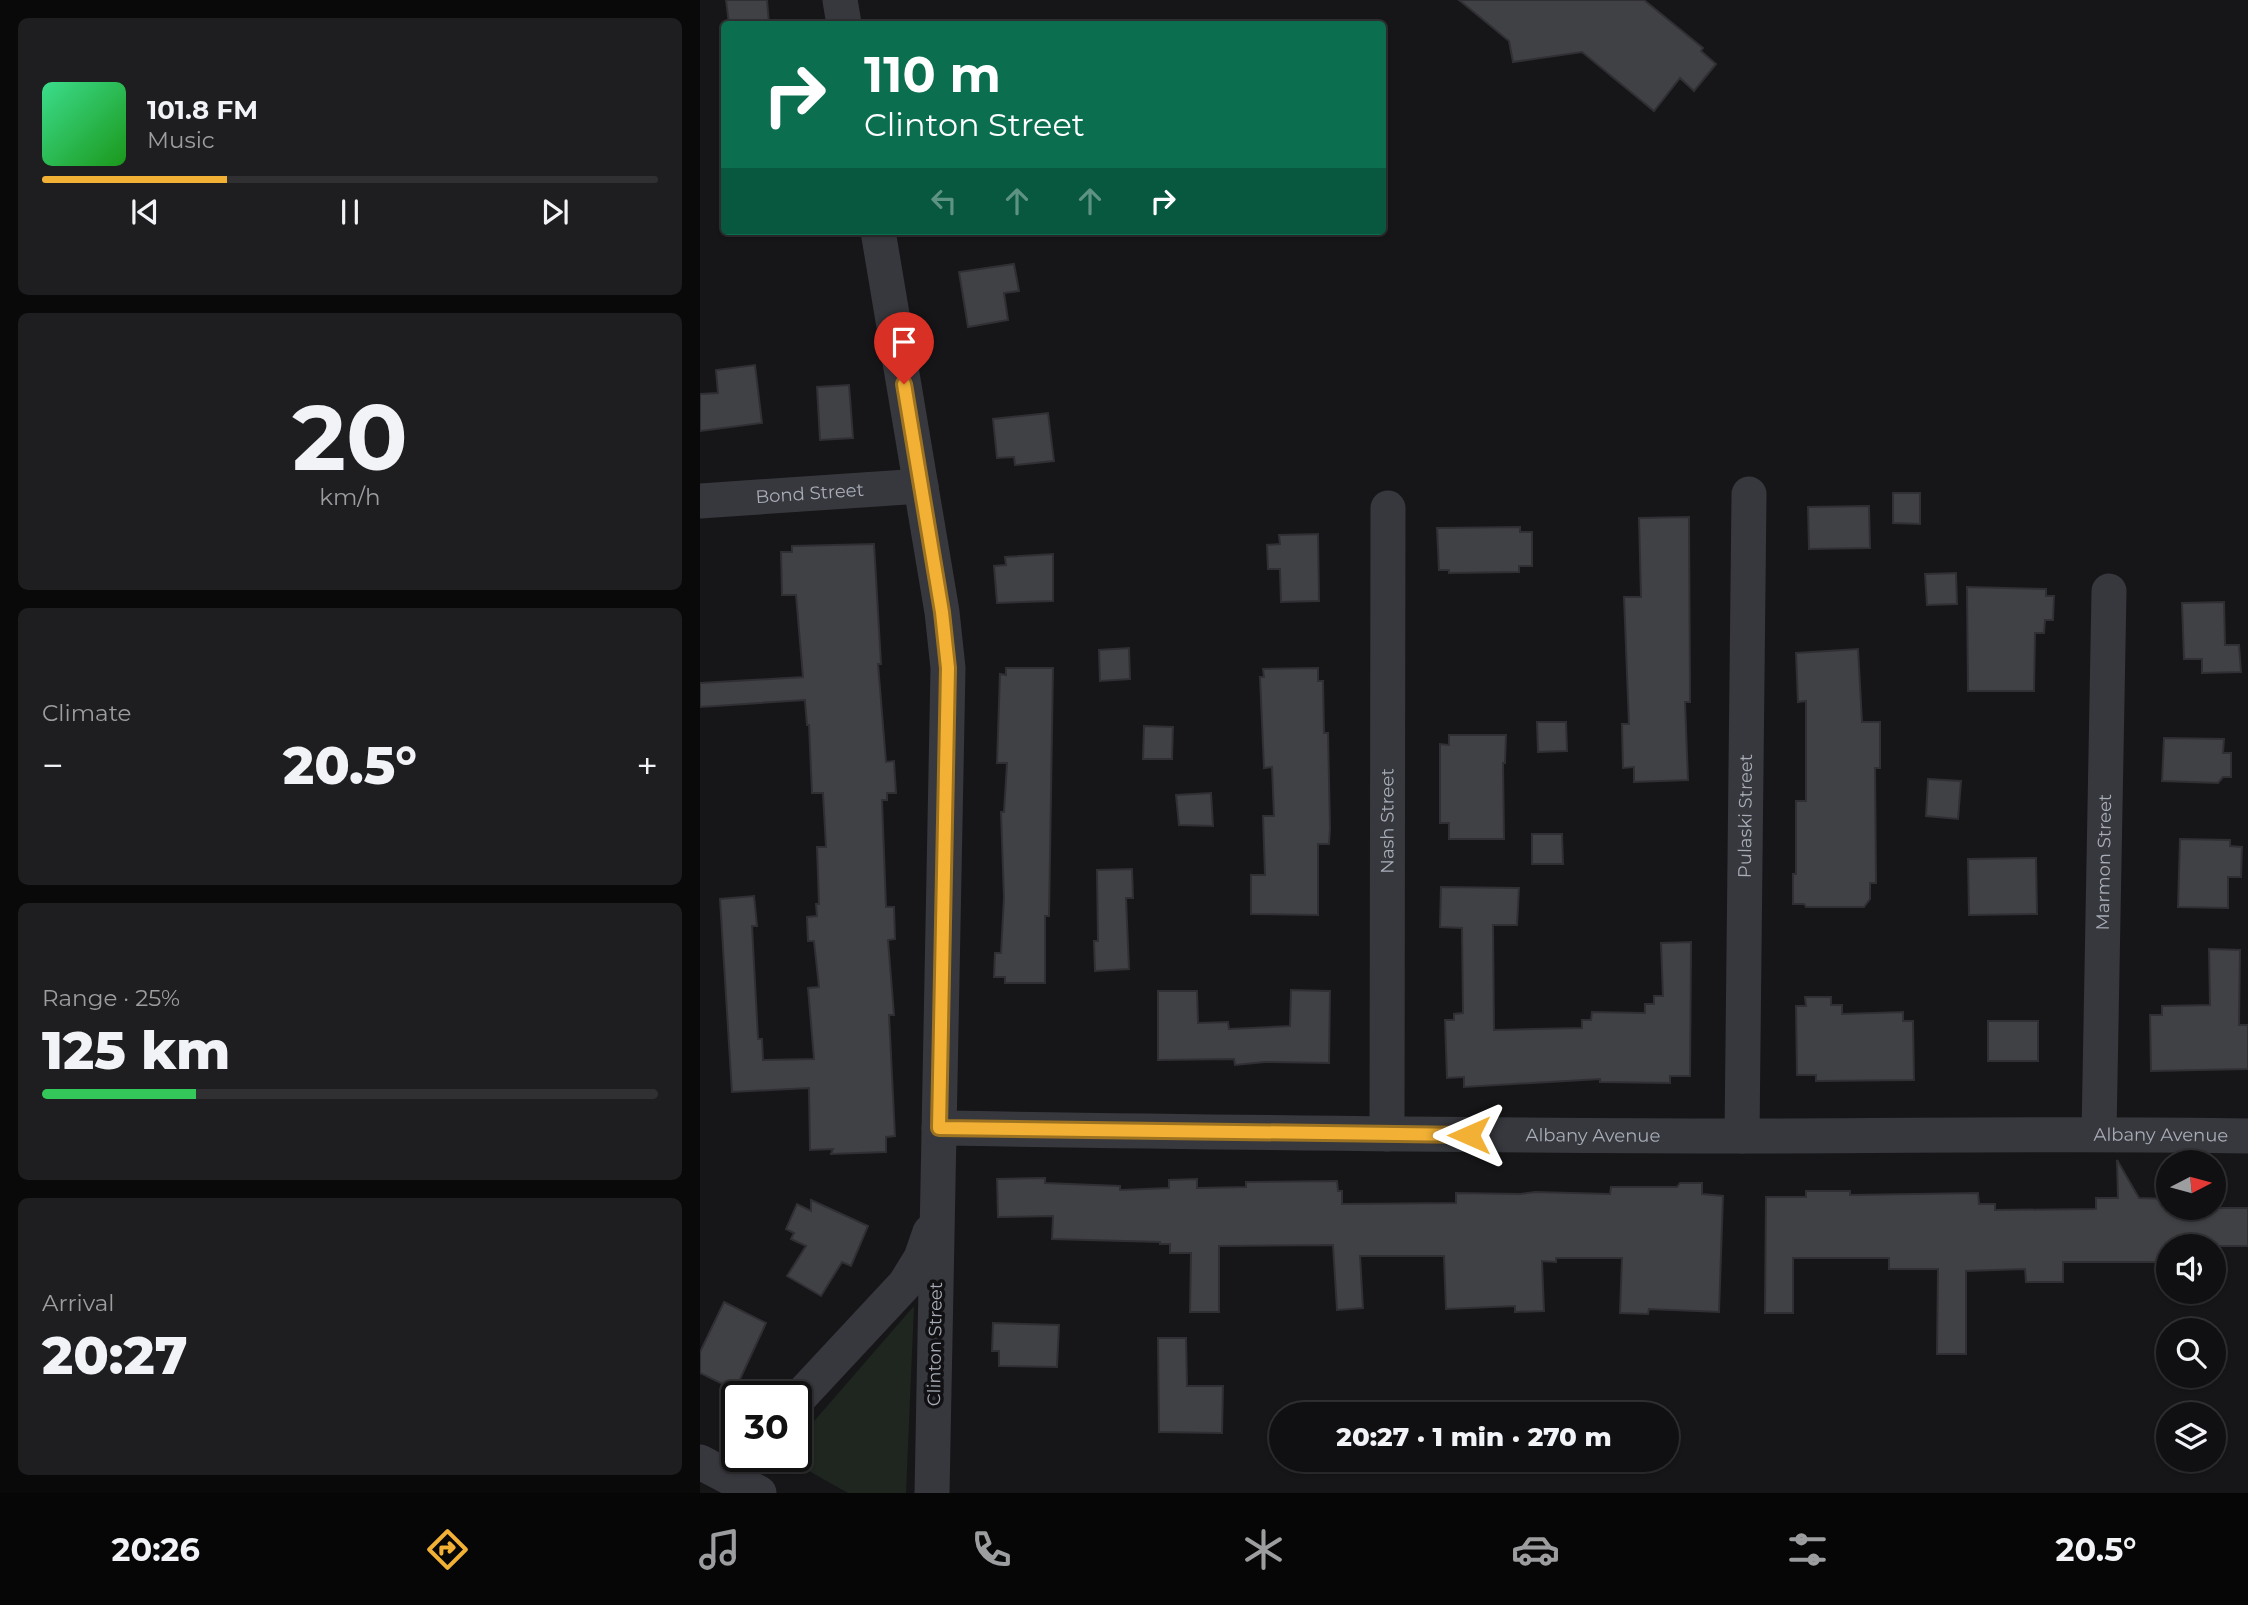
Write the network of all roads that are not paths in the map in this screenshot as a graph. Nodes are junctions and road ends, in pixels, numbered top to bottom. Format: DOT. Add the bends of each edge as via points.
graph roads {
  1 [pos="840,0"];
  2 [pos="844,21"];
  3 [pos="879,235"];
  4 [pos="921,486"];
  5 [pos="1749,494"];
  6 [pos="700,501"];
  7 [pos="1388,508"];
  8 [pos="2109,592"];
  9 [pos="939,1128"];
  10 [pos="2099,1133"];
  11 [pos="1387,1134"];
  12 [pos="1742,1136"];
  13 [pos="2248,1136"];
  14 [pos="938,1194"];
  15 [pos="812,1384"];
  16 [pos="733,1472"];
  17 [pos="759,1493"];
  18 [pos="932,1493"];
  1 -- 2 [label="street"];
  3 -- 4 [label="street, Clinton Street"];
  4 -- 6 [label="street, Bond Street"];
  4 -- 9 [label="street, Clinton Street" via="948,668"];
  5 -- 12 [label="street, Pulaski Street"];
  7 -- 11 [label="street, Nash Street"];
  8 -- 10 [label="street, Marmon Street"];
  9 -- 11 [label="street, Albany Avenue"];
  9 -- 14 [label="street, Clinton Street"];
  10 -- 12 [label="street, Albany Avenue"];
  10 -- 13 [label="street, Albany Avenue"];
  11 -- 12 [label="street, Albany Avenue"];
  14 -- 15 [label="street, Clinton Street" via="925,1250 912,1275"];
  14 -- 18 [label="street, Clinton Street"];
  16 -- 17 [label="street"];
}
